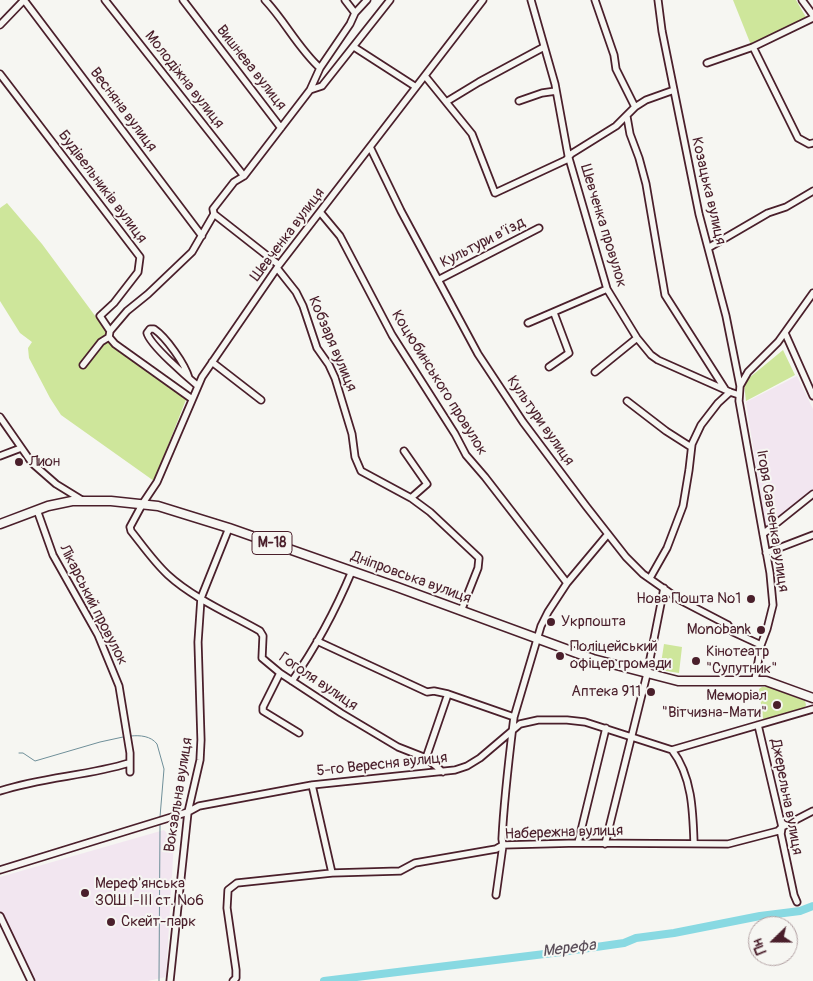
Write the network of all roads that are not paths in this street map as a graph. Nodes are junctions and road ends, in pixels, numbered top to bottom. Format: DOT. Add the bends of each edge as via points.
graph roads {
  1 [pos="24,0"];
  2 [pos="105,0"];
  3 [pos="182,0"];
  4 [pos="265,0"];
  5 [pos="345,0"];
  6 [pos="366,0"];
  7 [pos="390,0"];
  8 [pos="483,0"];
  9 [pos="531,0"];
  10 [pos="595,0"];
  11 [pos="658,0"];
  12 [pos="802,0"];
  13 [pos="355,13"];
  14 [pos="813,17"];
  15 [pos="0,25"];
  16 [pos="544,46"];
  17 [pos="753,46"];
  18 [pos="354,47"];
  19 [pos="707,63"];
  20 [pos="320,68"];
  21 [pos="0,74"];
  22 [pos="425,76"];
  23 [pos="416,87"];
  24 [pos="310,90"];
  25 [pos="674,90"];
  26 [pos="556,91"];
  27 [pos="519,101"];
  28 [pos="446,102"];
  29 [pos="635,107"];
  30 [pos="627,117"];
  31 [pos="281,128"];
  32 [pos="813,143"];
  33 [pos="370,147"];
  34 [pos="568,157"];
  35 [pos="244,176"];
  36 [pos="813,191"];
  37 [pos="320,212"];
  38 [pos="214,214"];
  39 [pos="539,228"];
  40 [pos="202,236"];
  41 [pos="708,248"];
  42 [pos="278,266"];
  43 [pos="438,280"];
  44 [pos="607,289"];
  45 [pos="813,293"];
  46 [pos="554,313"];
  47 [pos="528,323"];
  48 [pos="785,333"];
  49 [pos="110,334"];
  50 [pos="637,338"];
  51 [pos="212,362"];
  52 [pos="83,365"];
  53 [pos="549,367"];
  54 [pos="595,372"];
  55 [pos="189,378"];
  56 [pos="198,386"];
  57 [pos="740,386"];
  58 [pos="728,391"];
  59 [pos="739,395"];
  60 [pos="813,396"];
  61 [pos="192,399"];
  62 [pos="261,400"];
  63 [pos="627,401"];
  64 [pos="0,417"];
  65 [pos="691,447"];
  66 [pos="21,448"];
  67 [pos="404,451"];
  68 [pos="0,456"];
  69 [pos="813,494"];
  70 [pos="411,498"];
  71 [pos="82,500"];
  72 [pos="143,503"];
  73 [pos="37,510"];
  74 [pos="0,524"];
  75 [pos="229,528"];
  76 [pos="608,534"];
  77 [pos="763,534"];
  78 [pos="813,535"];
  79 [pos="766,553"];
  80 [pos="352,571"];
  81 [pos="650,578"];
  82 [pos="567,583"];
  83 [pos="664,588"];
  84 [pos="201,598"];
  85 [pos="461,611"];
  86 [pos="538,639"];
  87 [pos="317,641"];
  88 [pos="761,645"];
  89 [pos="280,673"];
  90 [pos="647,674"];
  91 [pos="755,680"];
  92 [pos="292,681"];
  93 [pos="448,694"];
  94 [pos="813,698"];
  95 [pos="813,709"];
  96 [pos="514,717"];
  97 [pos="758,726"];
  98 [pos="606,728"];
  99 [pos="512,731"];
  100 [pos="299,732"];
  101 [pos="632,737"];
  102 [pos="672,750"];
  103 [pos="426,758"];
  104 [pos="129,763"];
  105 [pos="130,772"];
  106 [pos="443,772"];
  107 [pos="312,785"];
  108 [pos="0,791"];
  109 [pos="813,811"];
  110 [pos="188,812"];
  111 [pos="782,827"];
  112 [pos="578,843"];
  113 [pos="694,843"];
  114 [pos="605,844"];
  115 [pos="503,845"];
  116 [pos="0,870"];
  117 [pos="332,873"];
  118 [pos="496,895"];
  119 [pos="797,902"];
  120 [pos="0,916"];
  121 [pos="3,930"];
  122 [pos="31,981"];
  123 [pos="170,981"];
  124 [pos="233,981"];
  1 -- 15 [label="street"];
  1 -- 40 [label="street, Весняна вулиця"];
  2 -- 35 [label="street, Молодіжна вулиця"];
  3 -- 31 [label="street, Вишнева вулиця"];
  4 -- 20 [label="street"];
  5 -- 13 [label="street"];
  6 -- 13 [label="street"];
  7 -- 18 [label="street"];
  8 -- 22 [label="street, Шевченка вулиця"];
  9 -- 16 [label="street, Шевченка провулок"];
  10 -- 29 [label="street" via="616,69"];
  11 -- 25 [label="street, Козацька вулиця"];
  12 -- 14 [label="street"];
  13 -- 20 [label="street"];
  14 -- 17 [label="street"];
  16 -- 26 [label="street, Шевченка провулок"];
  16 -- 28 [label="street"];
  17 -- 19 [label="street"];
  17 -- 32 [label="street" via="798,138"];
  18 -- 23 [label="street"];
  18 -- 24 [label="street" via="322,86"];
  20 -- 24 [label="street"];
  21 -- 49 [label="street, Будівельників вулиця" via="140,257 138,272 100,316"];
  22 -- 23 [label="street, Шевченка вулиця"];
  22 -- 28 [label="street"];
  23 -- 33 [label="street, Шевченка вулиця"];
  24 -- 31 [label="street"];
  25 -- 29 [label="street"];
  25 -- 41 [label="street, Козацька вулиця"];
  26 -- 27 [label="street"];
  26 -- 34 [label="street, Шевченка провулок"];
  28 -- 34 [label="street" via="472,134 495,193"];
  29 -- 30 [label="street"];
  30 -- 34 [label="street"];
  30 -- 58 [label="street" via="646,184 665,295"];
  31 -- 35 [label="street"];
  33 -- 37 [label="street, Шевченка вулиця"];
  33 -- 43 [label="street, Культури вулиця"];
  34 -- 44 [label="street, Шевченка провулок"];
  35 -- 38 [label="street" via="234,182 213,209"];
  36 -- 41 [label="street"];
  37 -- 42 [label="street, Шевченка вулиця"];
  37 -- 82 [label="street, Коцюбинського провулок" via="340,236 392,335 466,455"];
  38 -- 40 [label="street"];
  38 -- 42 [label="street, Кобзаря вулиця"];
  39 -- 43 [label="street, Культури в’їзд"];
  40 -- 49 [label="street" via="192,252 127,311"];
  41 -- 57 [label="street, Козацька вулиця"];
  42 -- 51 [label="street, Шевченка вулиця"];
  42 -- 70 [label="street, Кобзаря вулиця" via="296,292 317,348 335,378 361,471"];
  43 -- 76 [label="street, Культури вулиця" via="478,354 523,422"];
  44 -- 46 [label="street"];
  44 -- 50 [label="street, Шевченка провулок"];
  45 -- 48 [label="street"];
  46 -- 47 [label="street"];
  46 -- 53 [label="street" via="569,353"];
  48 -- 57 [label="street" via="748,372"];
  48 -- 60 [label="street"];
  49 -- 52 [label="street"];
  49 -- 61 [label="street" via="116,344"];
  50 -- 54 [label="street"];
  50 -- 58 [label="street, Шевченка провулок" via="658,360"];
  51 -- 56 [label="street, Шевченка вулиця"];
  51 -- 62 [label="street"];
  55 -- 55 [label="street" via="150,341 147,333 150,329 164,339"];
  55 -- 56 [label="street"];
  56 -- 61 [label="street, Шевченка вулиця"];
  57 -- 59 [label="street, Ігоря Савченка вулиця"];
  58 -- 59 [label="street, Шевченка провулок"];
  58 -- 65 [label="street" via="701,425"];
  59 -- 77 [label="street, Ігоря Савченка вулиця"];
  61 -- 72 [label="street, Шевченка вулиця" via="157,482"];
  63 -- 65 [label="street"];
  64 -- 66 [label="street"];
  65 -- 81 [label="street" via="683,506 667,548"];
  66 -- 68 [label="street"];
  66 -- 71 [label="street" via="32,463 56,484"];
  67 -- 70 [label="street" via="427,484"];
  69 -- 77 [label="street"];
  70 -- 85 [label="street, Кобзаря вулиця" via="479,558"];
  71 -- 72 [label="highway, Дніпровська вулиця / М-18"];
  71 -- 73 [label="highway, Дніпровська вулиця / М-18"];
  72 -- 75 [label="highway, Дніпровська вулиця / М-18"];
  72 -- 84 [label="street, Шевченка вулиця" via="131,531 169,576"];
  73 -- 74 [label="highway, Дніпровська вулиця / М-18"];
  73 -- 104 [label="street, Лікарський провулок" via="52,555 98,635 119,686"];
  75 -- 80 [label="highway, Дніпровська вулиця / М-18"];
  75 -- 84 [label="street, Вокзальна вулиця"];
  76 -- 81 [label="street, Культури вулиця" via="626,557"];
  76 -- 82 [label="street"];
  77 -- 79 [label="street, Ігоря Савченка вулиця"];
  78 -- 79 [label="street"];
  79 -- 88 [label="street, Ігоря Савченка вулиця" via="773,605"];
  80 -- 85 [label="highway, Дніпровська вулиця / М-18"];
  80 -- 87 [label="street"];
  81 -- 83 [label="street, Культури вулиця"];
  82 -- 86 [label="street" via="548,612"];
  83 -- 88 [label="street, Культури вулиця" via="728,625 733,632"];
  83 -- 90 [label="street"];
  84 -- 89 [label="street, Гоголя вулиця" via="260,631 263,636 262,658"];
  84 -- 110 [label="street, Вокзальна вулиця" via="198,642 202,740"];
  85 -- 86 [label="highway, Дніпровська вулиця / М-18"];
  86 -- 90 [label="highway, Дніпровська вулиця / М-18"];
  86 -- 96 [label="street"];
  87 -- 92 [label="street"];
  87 -- 93 [label="street" via="426,692"];
  88 -- 91 [label="street, Ігоря Савченка вулиця"];
  89 -- 92 [label="street, Гоголя вулиця"];
  89 -- 100 [label="street" via="263,711"];
  90 -- 91 [label="highway, Дніпровська вулиця / М-18" via="686,682"];
  90 -- 101 [label="street"];
  91 -- 94 [label="highway, Дніпровська вулиця / М-18" via="771,682"];
  92 -- 103 [label="street, Гоголя вулиця" via="398,747"];
  93 -- 96 [label="street"];
  93 -- 103 [label="street"];
  95 -- 97 [label="street"];
  96 -- 99 [label="street"];
  97 -- 102 [label="street"];
  97 -- 111 [label="street, Джерельна вулиця"];
  98 -- 99 [label="street, 5-го Вересня вулиця" via="576,721 538,720 520,724"];
  98 -- 101 [label="street, 5-го Вересня вулиця"];
  98 -- 112 [label="street"];
  99 -- 106 [label="street, 5-го Вересня вулиця" via="467,766"];
  99 -- 115 [label="street" via="504,799"];
  101 -- 102 [label="street, 5-го Вересня вулиця"];
  101 -- 114 [label="street"];
  102 -- 113 [label="street" via="679,759 690,793"];
  103 -- 106 [label="street, Гоголя вулиця"];
  104 -- 105 [label="street, Лікарський провулок"];
  104 -- 108 [label="street"];
  106 -- 107 [label="street, 5-го Вересня вулиця"];
  107 -- 110 [label="street, 5-го Вересня вулиця" via="199,806"];
  107 -- 117 [label="street"];
  109 -- 111 [label="street, Набережна вулиця"];
  110 -- 116 [label="street, 5-го Вересня вулиця"];
  110 -- 123 [label="street, Вокзальна вулиця"];
  111 -- 113 [label="street, Набережна вулиця" via="728,844"];
  111 -- 119 [label="street, Джерельна вулиця"];
  112 -- 114 [label="street, Набережна вулиця"];
  112 -- 115 [label="street, Набережна вулиця"];
  113 -- 114 [label="street, Набережна вулиця"];
  115 -- 117 [label="street, Набережна вулиця" via="496,849 415,863 400,871"];
  115 -- 118 [label="street"];
  117 -- 124 [label="street, Набережна вулиця" via="237,883 228,890 227,908 236,970"];
  120 -- 121 [label="street"];
  121 -- 122 [label="street"];
}
